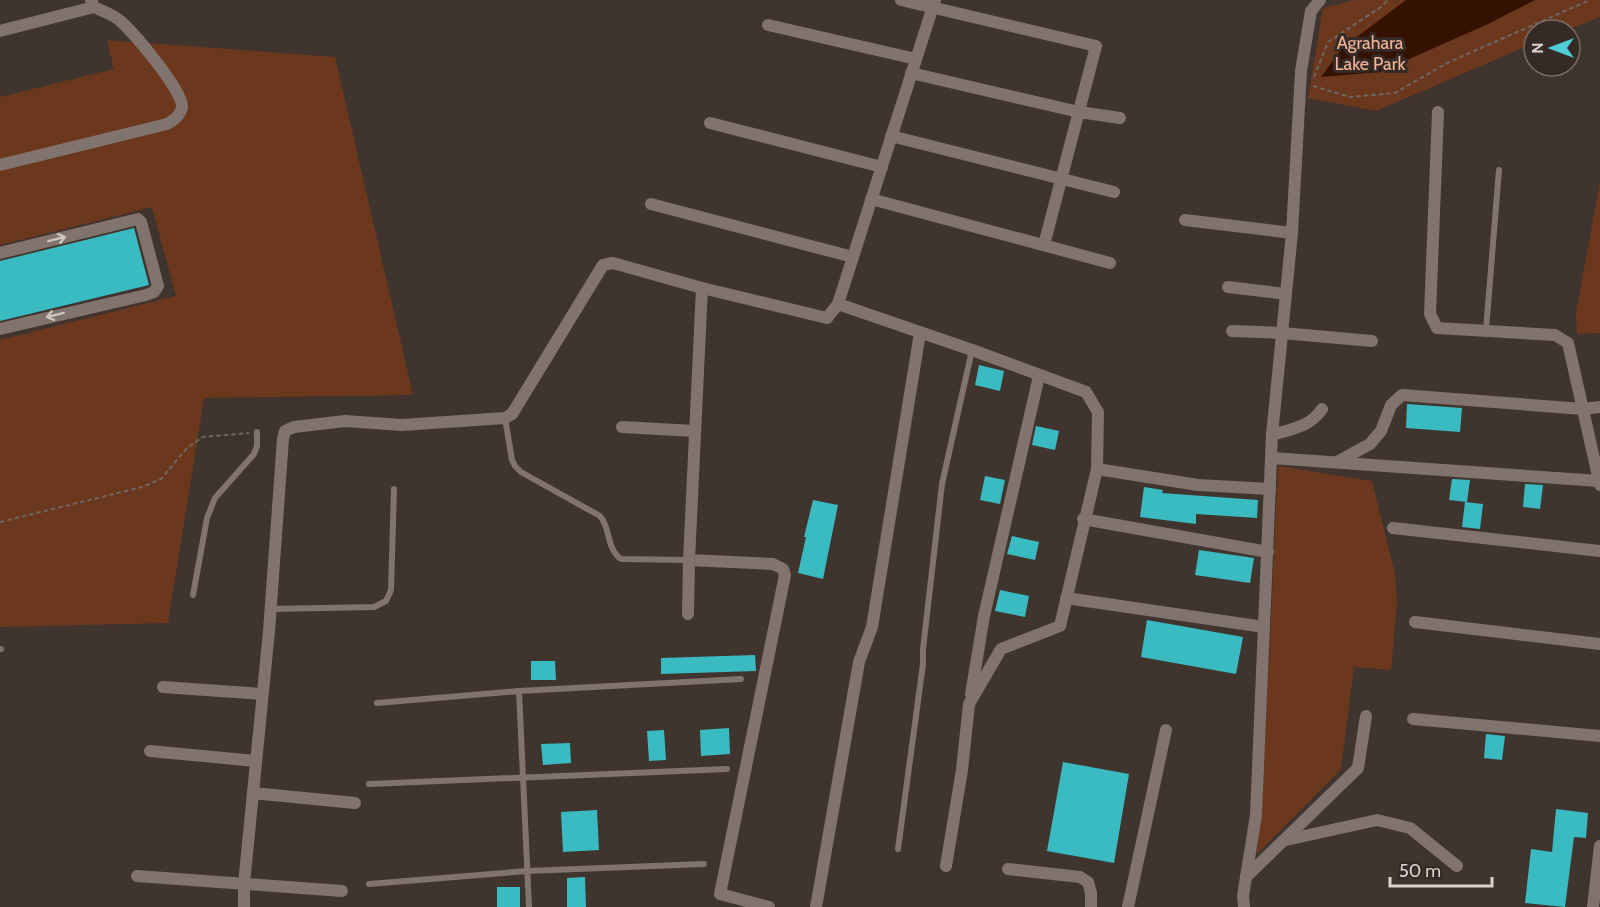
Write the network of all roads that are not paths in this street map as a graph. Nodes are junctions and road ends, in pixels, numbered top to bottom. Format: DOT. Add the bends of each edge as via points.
graph roads {
  1 [pos="901,0"];
  2 [pos="1320,0"];
  3 [pos="92,3"];
  4 [pos="933,4"];
  5 [pos="768,26"];
  6 [pos="0,31"];
  7 [pos="916,59"];
  8 [pos="911,73"];
  9 [pos="1079,112"];
  10 [pos="1438,112"];
  11 [pos="1120,118"];
  12 [pos="710,123"];
  13 [pos="891,136"];
  14 [pos="0,165"];
  15 [pos="882,167"];
  16 [pos="1499,170"];
  17 [pos="1061,179"];
  18 [pos="1114,192"];
  19 [pos="871,199"];
  20 [pos="651,204"];
  21 [pos="1185,220"];
  22 [pos="1292,233"];
  23 [pos="1044,245"];
  24 [pos="0,253"];
  25 [pos="853,257"];
  26 [pos="1110,263"];
  27 [pos="1228,287"];
  28 [pos="702,288"];
  29 [pos="1286,294"];
  30 [pos="838,304"];
  31 [pos="0,329"];
  32 [pos="1232,331"];
  33 [pos="1486,331"];
  34 [pos="921,333"];
  35 [pos="1282,333"];
  36 [pos="1372,341"];
  37 [pos="972,350"];
  38 [pos="1039,376"];
  39 [pos="1600,407"];
  40 [pos="1322,409"];
  41 [pos="1583,409"];
  42 [pos="505,418"];
  43 [pos="622,427"];
  44 [pos="695,431"];
  45 [pos="257,432"];
  46 [pos="1272,435"];
  47 [pos="1272,458"];
  48 [pos="1336,463"];
  49 [pos="1097,469"];
  50 [pos="1599,483"];
  51 [pos="394,489"];
  52 [pos="1270,489"];
  53 [pos="1083,519"];
  54 [pos="1394,528"];
  55 [pos="1600,551"];
  56 [pos="1268,552"];
  57 [pos="689,560"];
  58 [pos="193,595"];
  59 [pos="1066,598"];
  60 [pos="270,609"];
  61 [pos="688,614"];
  62 [pos="1415,622"];
  63 [pos="1264,627"];
  64 [pos="1600,644"];
  65 [pos="741,679"];
  66 [pos="163,687"];
  67 [pos="519,691"];
  68 [pos="262,694"];
  69 [pos="377,703"];
  70 [pos="969,705"];
  71 [pos="1366,716"];
  72 [pos="1413,719"];
  73 [pos="1166,730"];
  74 [pos="1600,736"];
  75 [pos="150,751"];
  76 [pos="256,761"];
  77 [pos="727,769"];
  78 [pos="523,777"];
  79 [pos="369,784"];
  80 [pos="253,793"];
  81 [pos="355,803"];
  82 [pos="1284,840"];
  83 [pos="1600,846"];
  84 [pos="898,849"];
  85 [pos="704,864"];
  86 [pos="945,866"];
  87 [pos="1457,866"];
  88 [pos="1008,869"];
  89 [pos="527,871"];
  90 [pos="137,876"];
  91 [pos="1246,877"];
  92 [pos="244,884"];
  93 [pos="369,884"];
  94 [pos="342,891"];
  95 [pos="244,907"];
  96 [pos="529,907"];
  97 [pos="769,907"];
  98 [pos="816,907"];
  99 [pos="1091,907"];
  100 [pos="1128,907"];
  101 [pos="1244,907"];
  102 [pos="1593,907"];
  1 -- 4 [label="street"];
  2 -- 22 [label="street" via="1311,11 1301,71"];
  3 -- 6 [label="street"];
  3 -- 14 [label="street" via="118,19 144,46 180,95 183,106 178,117 167,124"];
  4 -- 7 [label="street"];
  4 -- 9 [label="street" via="1096,46"];
  5 -- 7 [label="street"];
  7 -- 8 [label="street"];
  8 -- 9 [label="street"];
  8 -- 13 [label="street"];
  9 -- 11 [label="street"];
  9 -- 17 [label="street"];
  10 -- 33 [label="street" via="1430,314 1437,328"];
  12 -- 15 [label="street"];
  13 -- 15 [label="street"];
  13 -- 17 [label="street"];
  15 -- 19 [label="street"];
  16 -- 33 [label="lane"];
  17 -- 18 [label="street"];
  17 -- 23 [label="street"];
  19 -- 23 [label="street"];
  19 -- 25 [label="street"];
  20 -- 25 [label="street"];
  21 -- 22 [label="street"];
  22 -- 29 [label="street"];
  23 -- 26 [label="street"];
  24 -- 31 [label="street, one-way" via="138,219 158,286 154,292"];
  25 -- 30 [label="street"];
  27 -- 29 [label="street"];
  28 -- 30 [label="street" via="826,318"];
  28 -- 42 [label="street" via="613,263 603,265 517,408"];
  28 -- 44 [label="street"];
  29 -- 35 [label="street"];
  30 -- 34 [label="street"];
  32 -- 35 [label="street"];
  33 -- 41 [label="street" via="1555,335 1568,343"];
  34 -- 37 [label="street"];
  34 -- 98 [label="street" via="872,627 859,662"];
  35 -- 36 [label="street"];
  35 -- 46 [label="street"];
  37 -- 38 [label="street"];
  37 -- 84 [label="lane" via="942,484"];
  38 -- 49 [label="street" via="1086,392 1098,412"];
  38 -- 70 [label="street" via="984,616"];
  39 -- 41 [label="street"];
  40 -- 46 [label="street" via="1305,426"];
  41 -- 48 [label="street" via="1402,395 1391,405 1381,431 1370,444"];
  41 -- 50 [label="street"];
  42 -- 57 [label="lane" via="515,466 600,516 616,556"];
  42 -- 60 [label="street" via="390,426 345,421 285,431"];
  43 -- 44 [label="street"];
  44 -- 57 [label="street"];
  45 -- 58 [label="lane" via="254,454 211,506"];
  46 -- 47 [label="street"];
  47 -- 48 [label="street"];
  47 -- 52 [label="street"];
  48 -- 50 [label="street"];
  49 -- 52 [label="street" via="1198,485"];
  49 -- 53 [label="street"];
  51 -- 60 [label="lane" via="391,590 386,601 374,607"];
  52 -- 56 [label="street"];
  53 -- 56 [label="street"];
  53 -- 59 [label="street"];
  54 -- 55 [label="street"];
  56 -- 63 [label="street"];
  57 -- 61 [label="street"];
  57 -- 97 [label="street" via="773,564 783,569 785,575 720,894"];
  59 -- 63 [label="street"];
  59 -- 70 [label="street" via="1060,626 1001,649"];
  60 -- 68 [label="street"];
  62 -- 64 [label="street"];
  63 -- 91 [label="street" via="1257,815"];
  65 -- 67 [label="lane"];
  66 -- 68 [label="street"];
  67 -- 69 [label="lane"];
  67 -- 78 [label="lane"];
  68 -- 76 [label="street"];
  70 -- 86 [label="street"];
  71 -- 82 [label="street" via="1358,768"];
  72 -- 74 [label="street"];
  73 -- 100 [label="street"];
  75 -- 76 [label="street"];
  76 -- 80 [label="street"];
  77 -- 78 [label="lane"];
  78 -- 79 [label="lane"];
  78 -- 89 [label="lane"];
  80 -- 81 [label="street"];
  80 -- 92 [label="street"];
  82 -- 87 [label="street" via="1377,820 1410,828"];
  82 -- 91 [label="street"];
  83 -- 102 [label="street"];
  85 -- 89 [label="lane"];
  88 -- 99 [label="street" via="1080,877 1088,882"];
  89 -- 93 [label="lane"];
  89 -- 96 [label="lane"];
  90 -- 92 [label="street"];
  91 -- 101 [label="street"];
  92 -- 94 [label="street"];
  92 -- 95 [label="street"];
}
